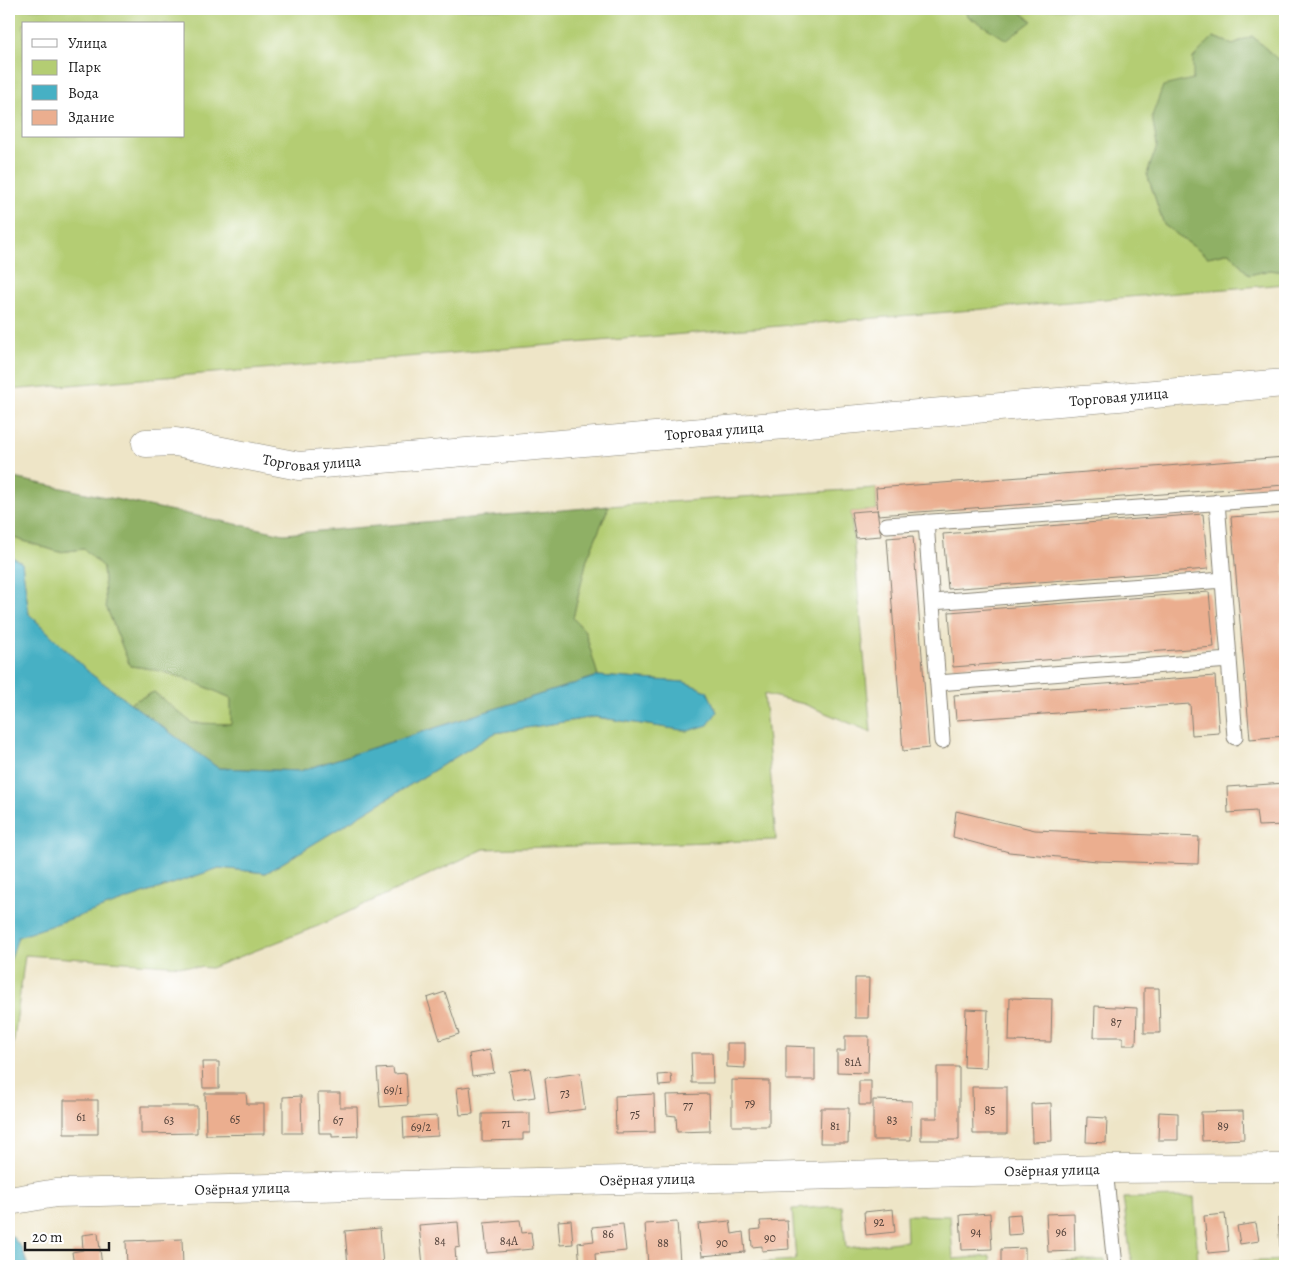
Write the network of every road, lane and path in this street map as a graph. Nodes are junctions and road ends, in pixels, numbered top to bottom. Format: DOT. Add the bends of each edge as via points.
graph roads {
  1 [pos="1285,383"];
  2 [pos="146,443"];
  3 [pos="1285,498"];
  4 [pos="1217,502"];
  5 [pos="926,522"];
  6 [pos="887,525"];
  7 [pos="1223,580"];
  8 [pos="932,602"];
  9 [pos="1229,660"];
  10 [pos="938,683"];
  11 [pos="1235,737"];
  12 [pos="942,741"];
  13 [pos="1285,1168"];
  14 [pos="1106,1169"];
  15 [pos="9,1201"];
  16 [pos="1115,1266"];
  1 -- 2 [label="street, Торговая улица" via="299,466 176,442"];
  3 -- 4 [label="lane"];
  4 -- 5 [label="lane"];
  4 -- 7 [label="lane"];
  5 -- 6 [label="lane"];
  5 -- 8 [label="lane"];
  7 -- 8 [label="lane"];
  7 -- 9 [label="lane"];
  8 -- 10 [label="lane"];
  9 -- 10 [label="lane"];
  9 -- 11 [label="lane"];
  10 -- 12 [label="lane"];
  13 -- 14 [label="street, Озёрная улица"];
  14 -- 15 [label="street, Озёрная улица" via="56,1193"];
  14 -- 16 [label="lane"];
}
